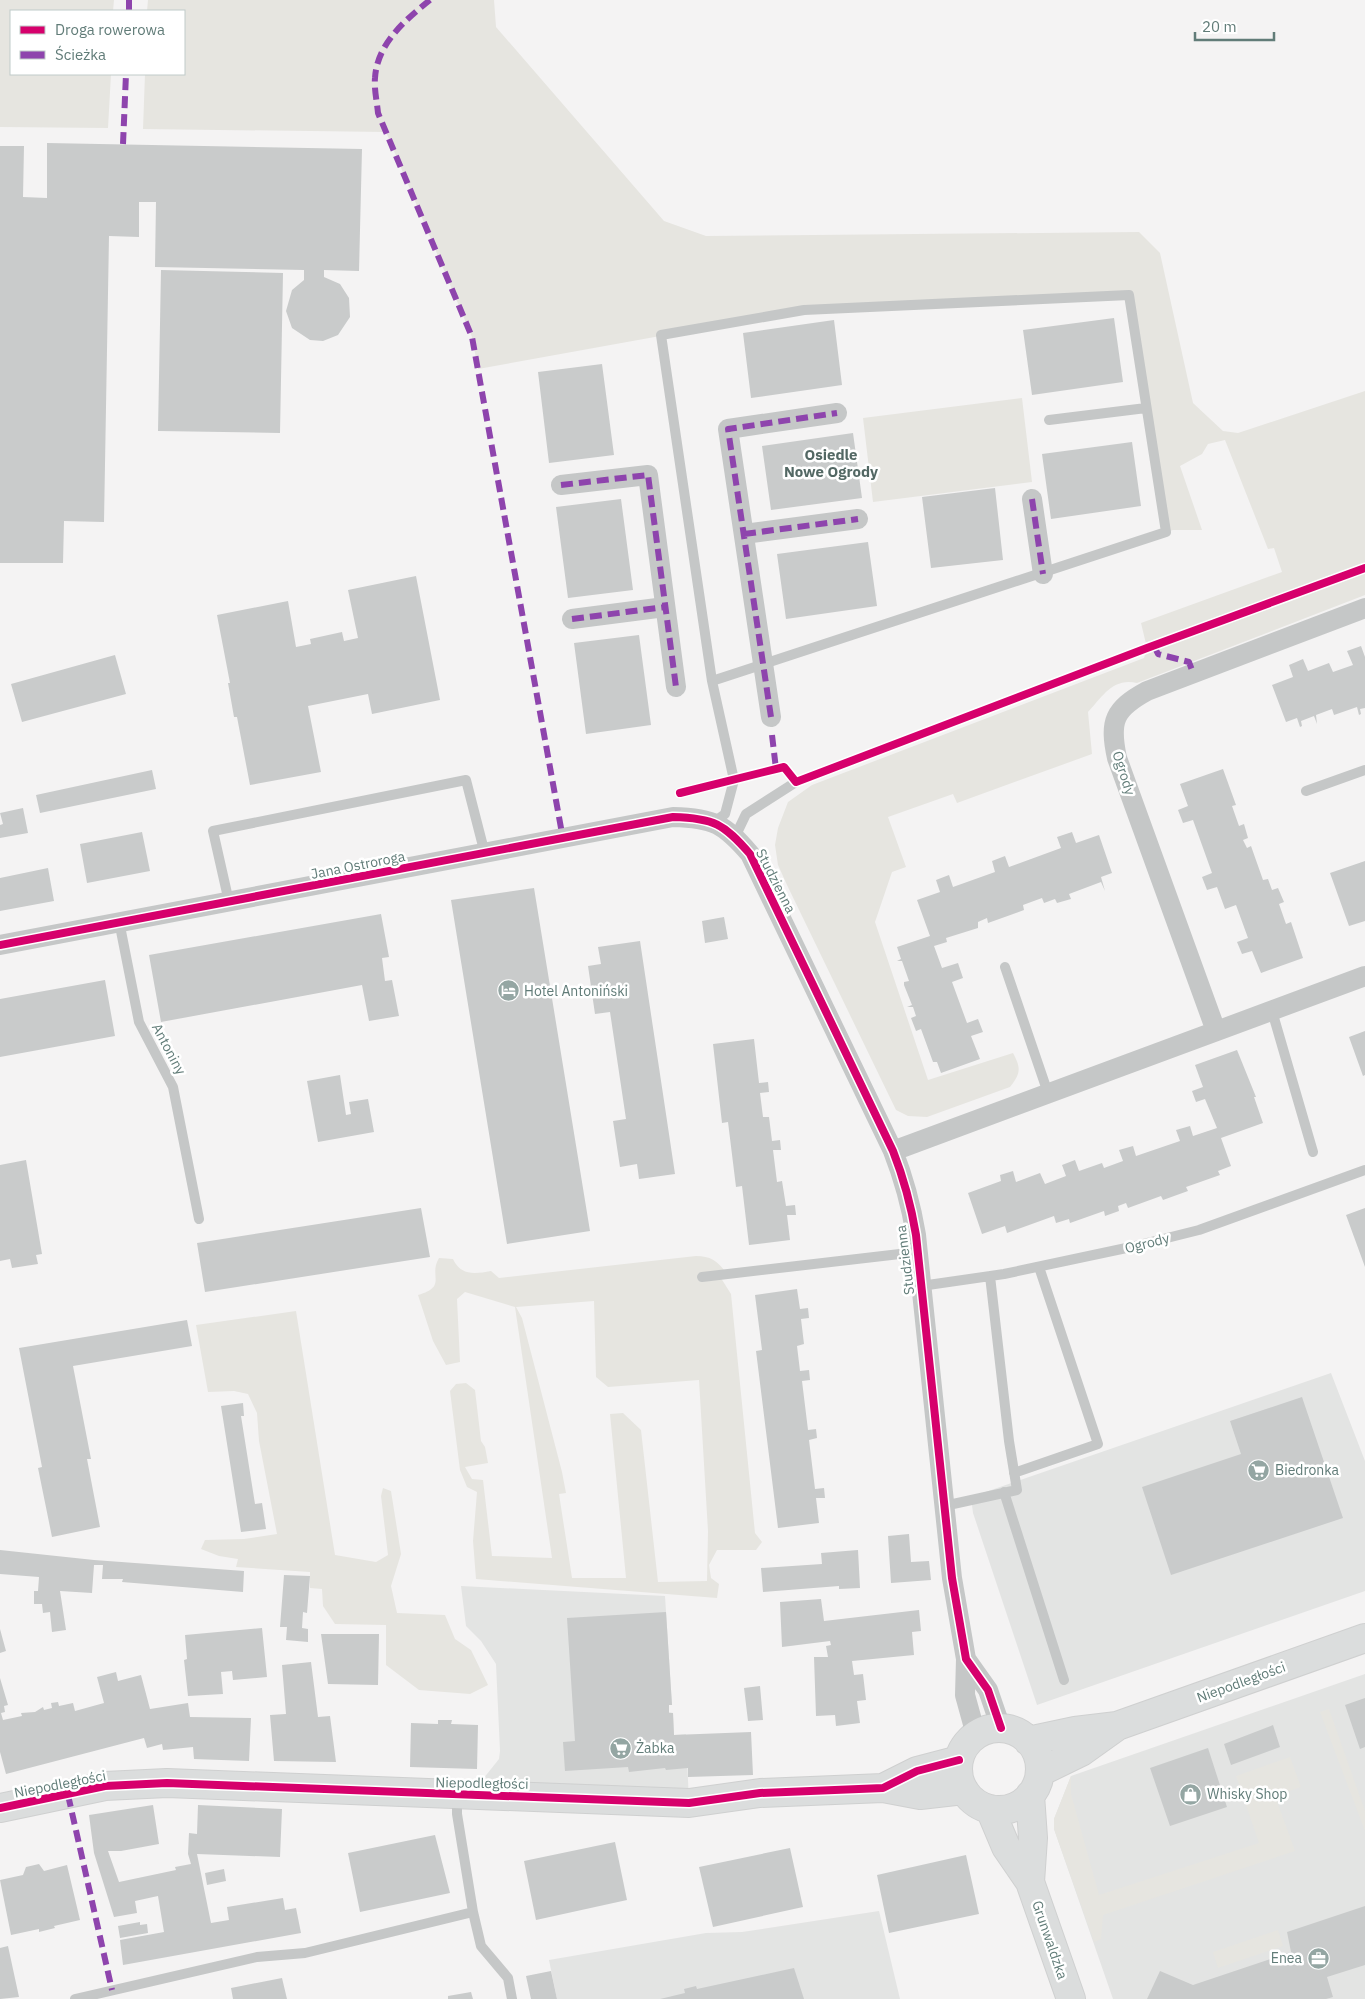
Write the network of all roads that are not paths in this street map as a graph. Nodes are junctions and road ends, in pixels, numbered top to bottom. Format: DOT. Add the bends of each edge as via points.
graph roads {
  1 [pos="1146,408"];
  2 [pos="836,413"];
  3 [pos="1050,420"];
  4 [pos="561,485"];
  5 [pos="1032,499"];
  6 [pos="858,519"];
  7 [pos="744,534"];
  8 [pos="1043,574"];
  9 [pos="665,607"];
  10 [pos="1365,608"];
  11 [pos="572,619"];
  12 [pos="763,665"];
  13 [pos="712,681"];
  14 [pos="676,687"];
  15 [pos="771,717"];
  16 [pos="1365,770"];
  17 [pos="796,782"];
  18 [pos="1306,791"];
  19 [pos="723,828"];
  20 [pos="485,854"];
  21 [pos="229,902"];
  22 [pos="119,921"];
  23 [pos="0,945"];
  24 [pos="1006,967"];
  25 [pos="1365,976"];
  26 [pos="1272,1011"];
  27 [pos="1216,1031"];
  28 [pos="1048,1093"];
  29 [pos="893,1151"];
  30 [pos="1313,1152"];
  31 [pos="1365,1170"];
  32 [pos="199,1219"];
  33 [pos="917,1252"];
  34 [pos="1039,1267"];
  35 [pos="990,1276"];
  36 [pos="702,1277"];
  37 [pos="921,1286"];
  38 [pos="1014,1473"];
  39 [pos="1004,1492"];
  40 [pos="944,1506"];
  41 [pos="1365,1638"];
  42 [pos="1064,1680"];
  43 [pos="1117,1726"];
  44 [pos="988,1732"];
  45 [pos="1028,1741"];
  46 [pos="959,1760"];
  47 [pos="1035,1784"];
  48 [pos="883,1788"];
  49 [pos="964,1790"];
  50 [pos="457,1795"];
  51 [pos="0,1808"];
  52 [pos="990,1809"];
  53 [pos="1030,1882"];
  54 [pos="473,1912"];
  55 [pos="75,1999"];
  56 [pos="512,1999"];
  57 [pos="1071,1999"];
  1 -- 3 [label="lane"];
  1 -- 8 [label="lane" via="1166,532"];
  1 -- 13 [label="lane" via="1129,295 804,310 662,335"];
  2 -- 7 [label="street" via="728,429"];
  4 -- 9 [label="street" via="648,475"];
  5 -- 8 [label="street"];
  6 -- 7 [label="street"];
  7 -- 12 [label="street"];
  8 -- 12 [label="lane"];
  9 -- 11 [label="street"];
  9 -- 14 [label="street"];
  10 -- 27 [label="street, Ogrody" via="1146,691 1126,702 1116,718 1113,738 1117,758"];
  12 -- 13 [label="lane"];
  12 -- 15 [label="street"];
  13 -- 19 [label="lane" via="734,780"];
  16 -- 18 [label="lane"];
  17 -- 19 [label="lane"];
  19 -- 20 [label="street, Jana Ostroroga" via="700,818 674,818"];
  19 -- 29 [label="street, Studzienna" via="750,854"];
  20 -- 21 [label="street, Jana Ostroroga"];
  20 -- 21 [label="lane" via="466,780 214,831"];
  21 -- 22 [label="street, Jana Ostroroga"];
  22 -- 23 [label="street, Jana Ostroroga"];
  22 -- 32 [label="lane, Antoniny" via="139,1022 173,1087"];
  24 -- 28 [label="lane"];
  25 -- 26 [label="street"];
  26 -- 27 [label="street"];
  26 -- 30 [label="lane"];
  27 -- 28 [label="street"];
  28 -- 29 [label="street"];
  29 -- 33 [label="street, Studzienna" via="910,1200"];
  31 -- 34 [label="lane, Ogrody" via="1199,1230"];
  33 -- 36 [label="lane, Studzienna"];
  33 -- 37 [label="street, Studzienna"];
  34 -- 35 [label="lane, Ogrody"];
  34 -- 38 [label="lane" via="1098,1444"];
  35 -- 37 [label="lane, Ogrody"];
  35 -- 38 [label="lane"];
  37 -- 40 [label="street, Studzienna"];
  38 -- 39 [label="lane" via="1017,1490"];
  39 -- 40 [label="lane"];
  39 -- 42 [label="lane"];
  40 -- 44 [label="street, Studzienna" via="966,1659 965,1695"];
  41 -- 43 [label="street, Niepodległości"];
  43 -- 45 [label="street, Niepodległości"];
  43 -- 47 [label="street, Niepodległości"];
  44 -- 45 [label="street" via="1014,1731"];
  44 -- 46 [label="street" via="966,1744"];
  45 -- 47 [label="street" via="1039,1760"];
  46 -- 48 [label="street, Niepodległości" via="917,1771"];
  46 -- 49 [label="street" via="958,1775"];
  47 -- 52 [label="street" via="1012,1808"];
  47 -- 53 [label="street, Grunwaldzka"];
  48 -- 49 [label="street" via="920,1795"];
  48 -- 50 [label="street, Niepodległości" via="760,1793 689,1803"];
  49 -- 52 [label="street" via="978,1805"];
  50 -- 51 [label="street, Niepodległości" via="167,1783 105,1786"];
  50 -- 54 [label="lane, Niepodległości" via="457,1814"];
  52 -- 53 [label="street, Grunwaldzka" via="1006,1847"];
  53 -- 57 [label="street, Grunwaldzka"];
  54 -- 55 [label="lane" via="304,1953 257,1957"];
  54 -- 56 [label="lane, Niepodległości" via="481,1946 508,1978"];
}
